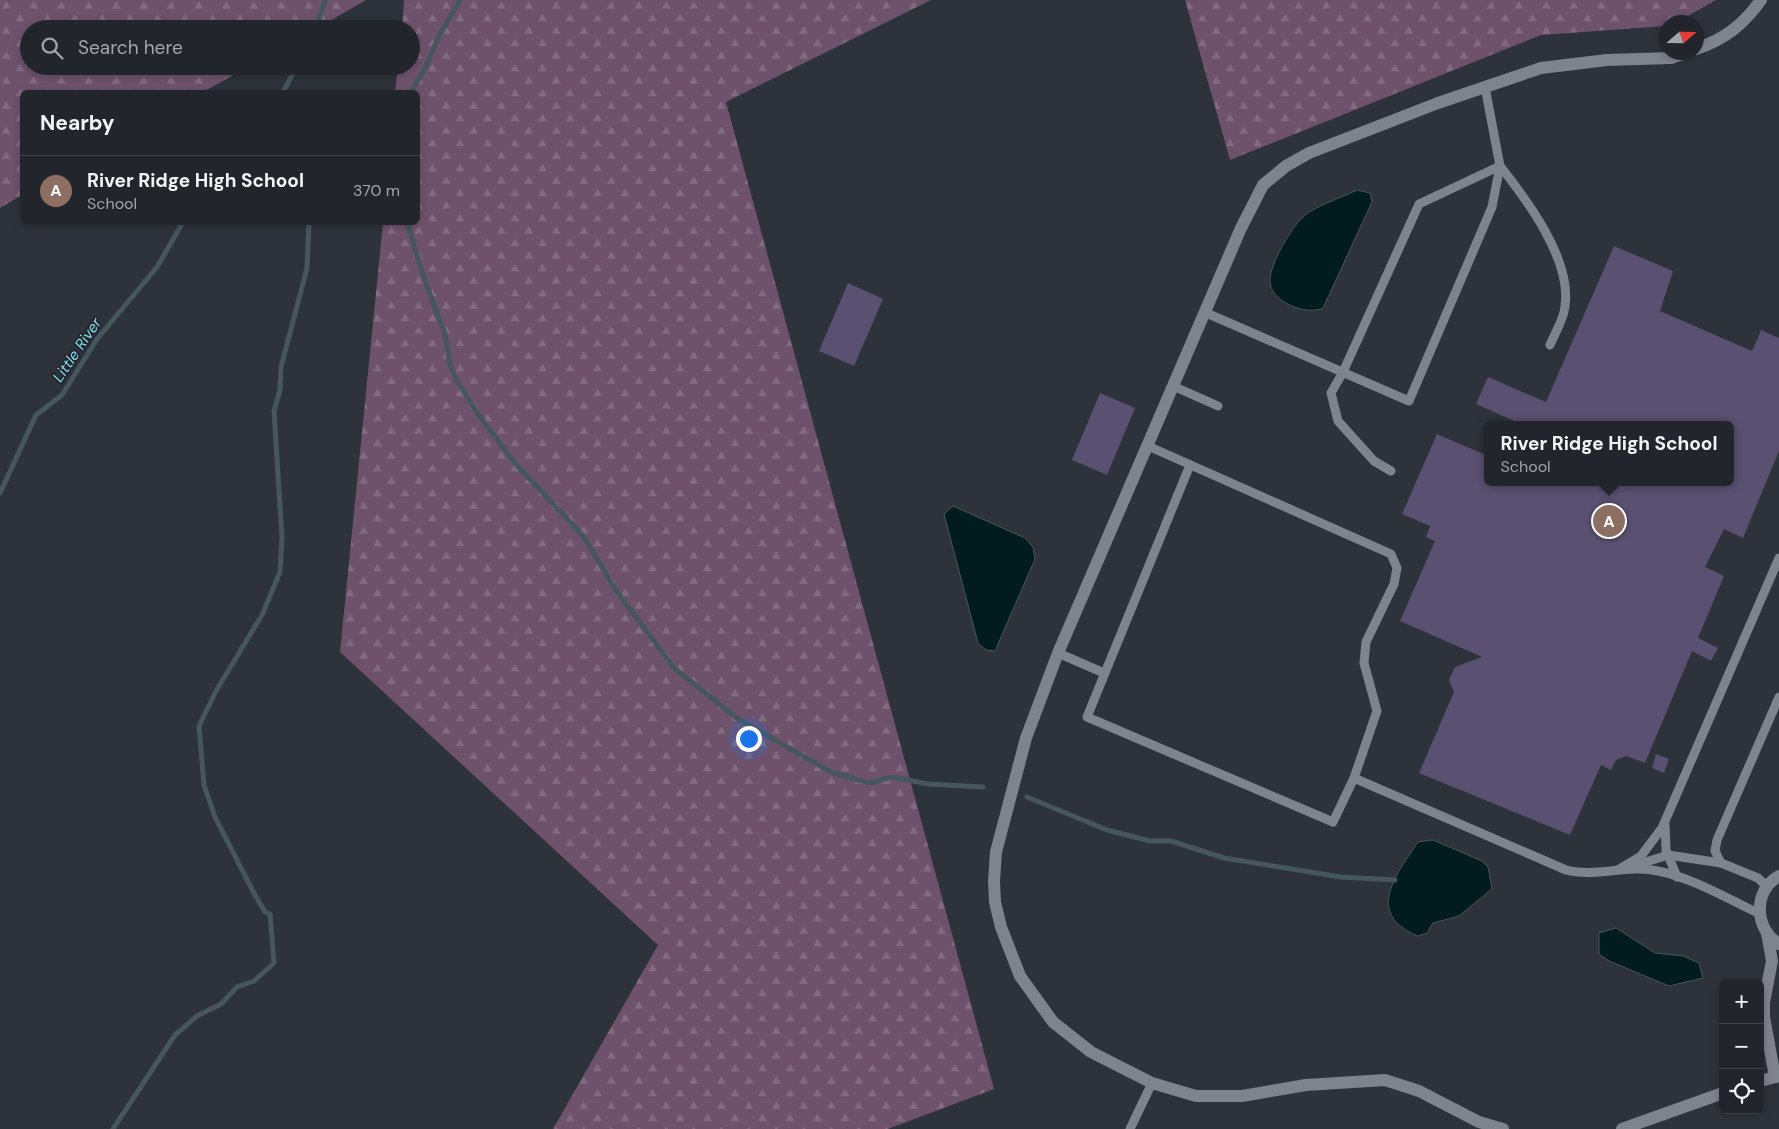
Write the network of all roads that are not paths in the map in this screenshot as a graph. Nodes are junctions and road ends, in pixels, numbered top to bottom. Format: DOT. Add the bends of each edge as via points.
graph roads {
  1 [pos="1761,0"];
  2 [pos="1704,46"];
  3 [pos="1659,58"];
  4 [pos="1485,87"];
  5 [pos="1500,166"];
  6 [pos="1204,312"];
  7 [pos="1550,345"];
  8 [pos="1343,372"];
  9 [pos="1173,386"];
  10 [pos="1218,406"];
  11 [pos="1148,446"];
  12 [pos="1190,464"];
  13 [pos="1391,471"];
  14 [pos="1779,558"];
  15 [pos="1058,653"];
  16 [pos="1104,673"];
  17 [pos="1779,696"];
  18 [pos="1354,778"];
  19 [pos="1666,819"];
  20 [pos="1668,855"];
  21 [pos="1721,863"];
  22 [pos="1615,872"];
  23 [pos="1779,876"];
  24 [pos="1677,877"];
  25 [pos="1767,887"];
  26 [pos="1760,914"];
  27 [pos="1767,934"];
  28 [pos="1779,944"];
  29 [pos="1775,970"];
  30 [pos="1777,1076"];
  31 [pos="1764,1080"];
  32 [pos="1152,1083"];
  33 [pos="1719,1094"];
  34 [pos="1130,1129"];
  35 [pos="1501,1129"];
  36 [pos="1622,1129"];
  1 -- 2 [label="street" via="1748,18 1718,42"];
  3 -- 4 [label="street" via="1607,60 1542,68"];
  4 -- 5 [label="lane"];
  4 -- 6 [label="street" via="1309,153 1274,175 1254,200"];
  5 -- 7 [label="lane" via="1528,202 1549,238 1565,282 1565,306"];
  5 -- 8 [label="lane" via="1418,204"];
  5 -- 8 [label="lane" via="1492,207 1409,401"];
  6 -- 8 [label="lane"];
  6 -- 9 [label="street"];
  8 -- 13 [label="lane" via="1331,393 1338,421 1374,461"];
  9 -- 10 [label="lane"];
  9 -- 11 [label="street"];
  11 -- 12 [label="lane"];
  11 -- 15 [label="street"];
  12 -- 16 [label="lane"];
  12 -- 18 [label="lane" via="1391,554 1397,568 1394,584 1366,642 1364,663 1377,711"];
  14 -- 19 [label="lane"];
  15 -- 16 [label="lane"];
  15 -- 32 [label="street" via="1026,738 1002,822 996,852 995,902 1020,976 1052,1022 1091,1052"];
  16 -- 18 [label="lane" via="1087,717 1333,822"];
  17 -- 21 [label="lane" via="1717,840 1715,851"];
  18 -- 22 [label="lane" via="1566,870"];
  19 -- 20 [label="lane" via="1664,830"];
  19 -- 22 [label="lane" via="1641,856"];
  20 -- 21 [label="lane"];
  20 -- 22 [label="lane"];
  20 -- 24 [label="lane"];
  21 -- 25 [label="lane" via="1758,878"];
  22 -- 24 [label="lane" via="1636,869"];
  23 -- 25 [label="street"];
  24 -- 26 [label="lane"];
  25 -- 26 [label="street" via="1761,898"];
  26 -- 27 [label="street"];
  27 -- 28 [label="street"];
  27 -- 29 [label="street"];
  29 -- 30 [label="street" via="1766,989 1764,1017"];
  30 -- 31 [label="street"];
  32 -- 34 [label="lane"];
  32 -- 35 [label="street" via="1196,1096 1232,1096 1306,1084 1385,1080 1419,1091 1479,1122"];
  33 -- 36 [label="street"];
}
